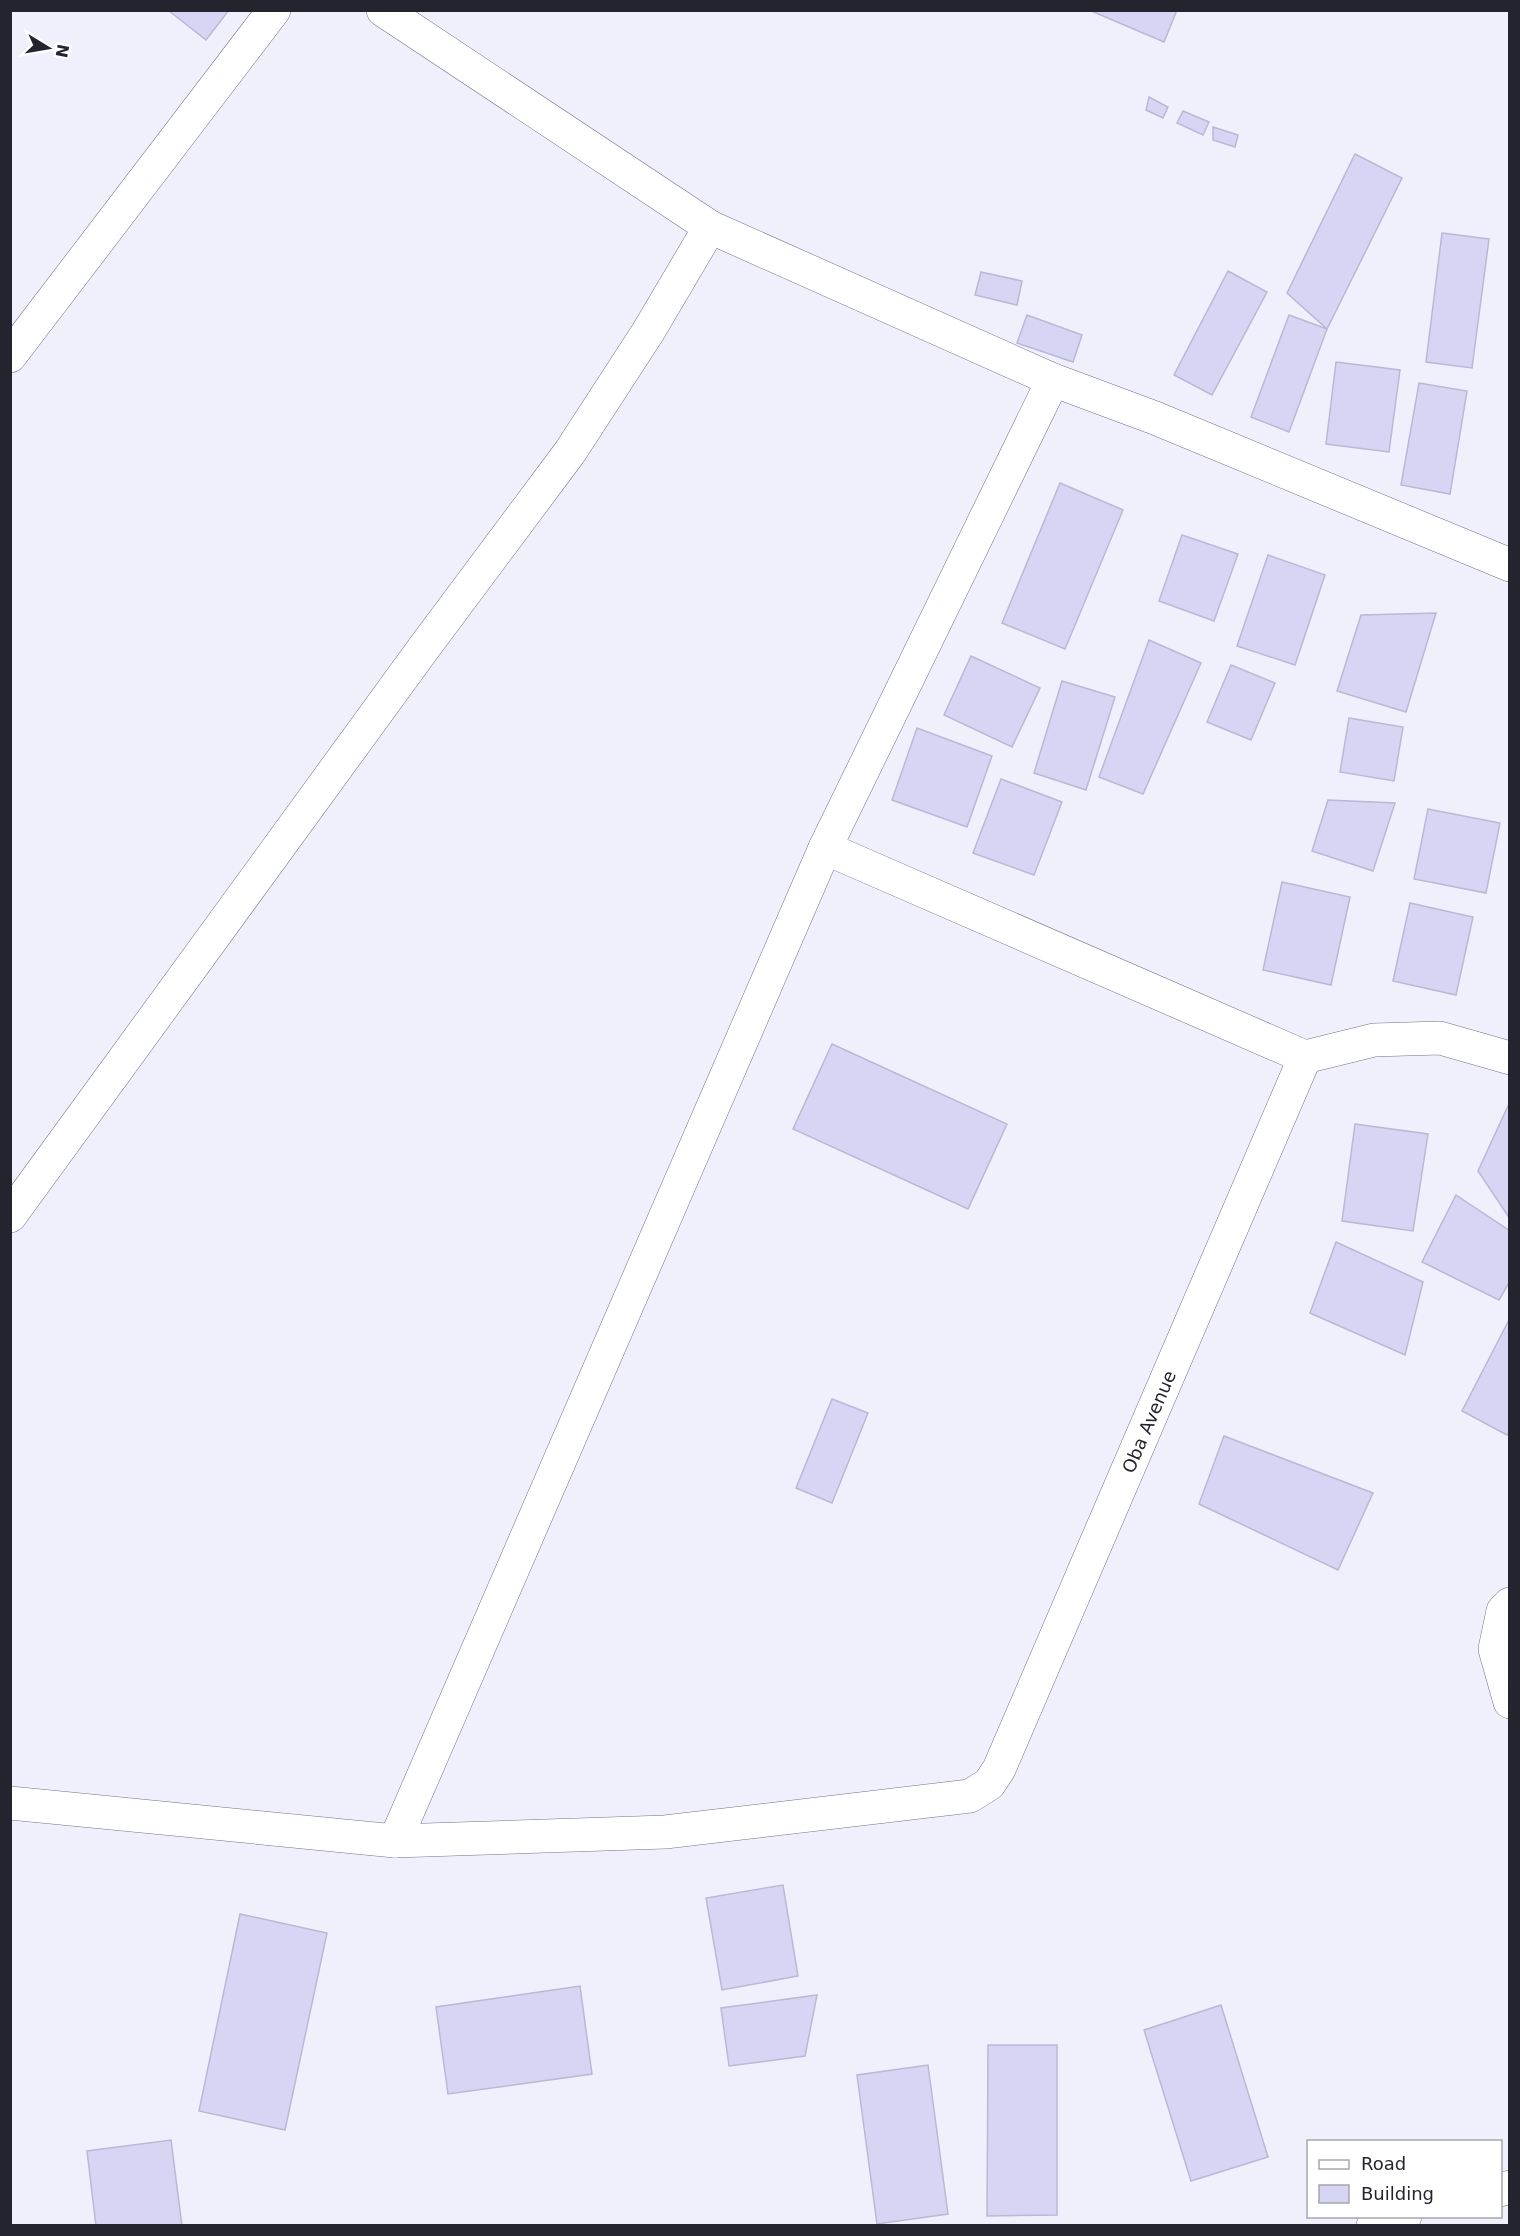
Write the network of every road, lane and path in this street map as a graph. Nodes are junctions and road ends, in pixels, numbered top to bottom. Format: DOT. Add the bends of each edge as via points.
graph roads {
  1 [pos="274,10"];
  2 [pos="383,10"];
  3 [pos="710,227"];
  4 [pos="10,356"];
  5 [pos="1053,380"];
  6 [pos="1509,565"];
  7 [pos="825,848"];
  8 [pos="1305,1057"];
  9 [pos="1509,1058"];
  10 [pos="10,1216"];
  11 [pos="1509,1604"];
  12 [pos="1509,1702"];
  13 [pos="10,1803"];
  14 [pos="395,1841"];
  15 [pos="1401,2218"];
  16 [pos="1373,2226"];
  1 -- 4 [label="street"];
  2 -- 3 [label="street"];
  3 -- 5 [label="street"];
  3 -- 10 [label="street" via="570,453"];
  5 -- 6 [label="street" via="1155,418"];
  5 -- 7 [label="street"];
  7 -- 8 [label="street"];
  7 -- 14 [label="street"];
  8 -- 9 [label="street" via="1374,1040 1440,1038"];
  8 -- 14 [label="street, Oba Avenue" via="999,1769 989,1784 970,1796 665,1832"];
  11 -- 12 [label="street" via="1503,1611 1495,1649"];
  13 -- 14 [label="street"];
  15 -- 16 [label="street"];
}
